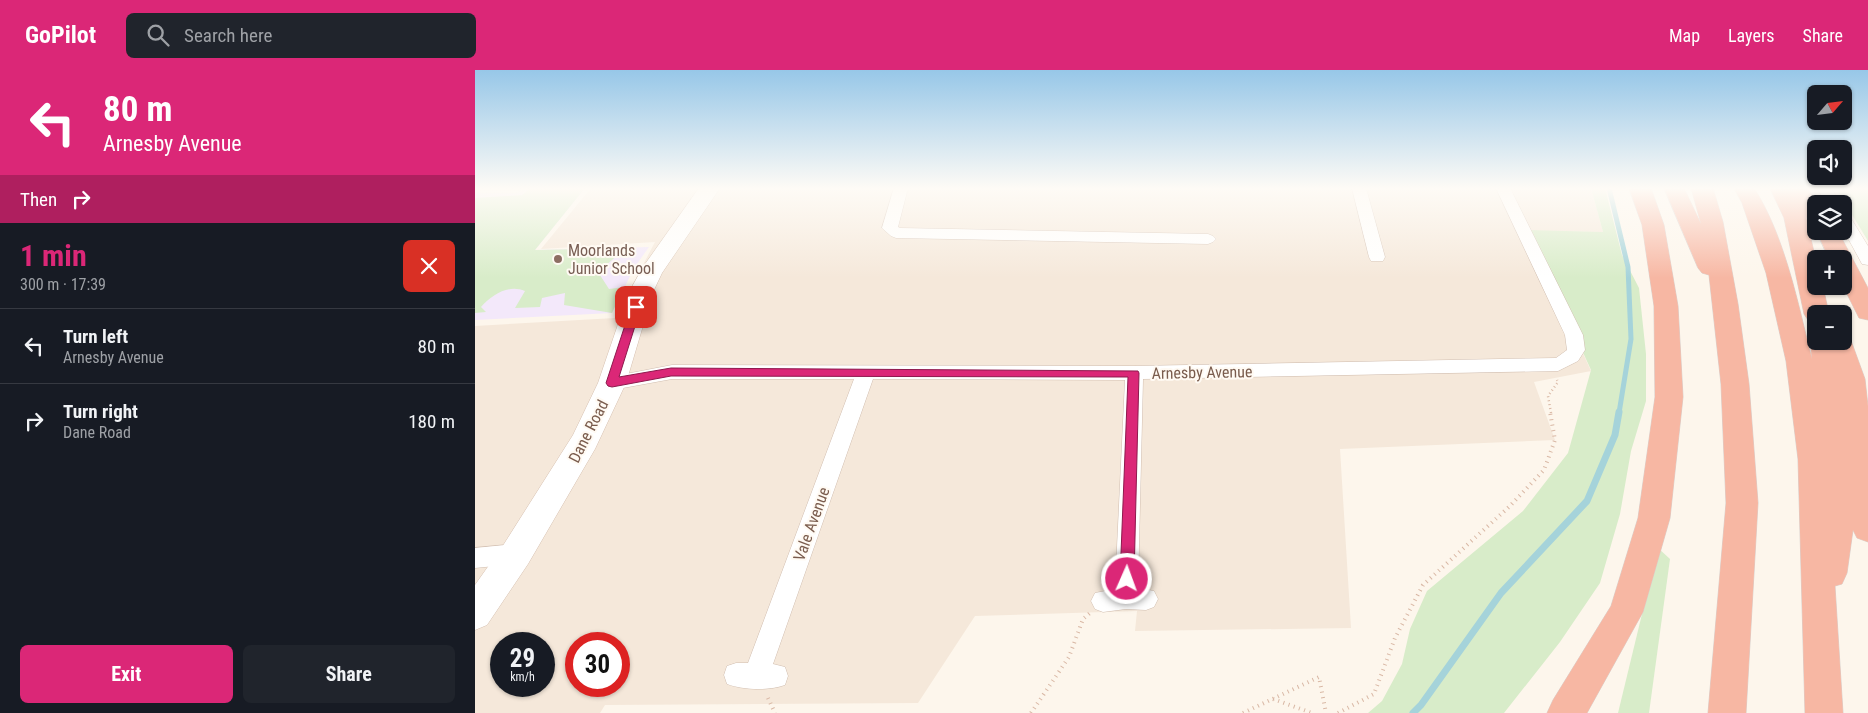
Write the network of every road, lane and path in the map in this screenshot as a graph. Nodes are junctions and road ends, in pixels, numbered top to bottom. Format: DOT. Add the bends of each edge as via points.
graph roads {
  1 [pos="688,218"];
  2 [pos="893,218"];
  3 [pos="1367,218"];
  4 [pos="1517,218"];
  5 [pos="1651,218"];
  6 [pos="1687,218"];
  7 [pos="1711,218"];
  8 [pos="1758,218"];
  9 [pos="1806,218"];
  10 [pos="1806,218"];
  11 [pos="1852,232"];
  12 [pos="1208,239"];
  13 [pos="1813,250"];
  14 [pos="1377,257"];
  15 [pos="1868,260"];
  16 [pos="1852,280"];
  17 [pos="1726,304"];
  18 [pos="1816,305"];
  19 [pos="1868,312"];
  20 [pos="1824,350"];
  21 [pos="1843,350"];
  22 [pos="1548,366"];
  23 [pos="866,372"];
  24 [pos="1134,373"];
  25 [pos="612,383"];
  26 [pos="1868,528"];
  27 [pos="516,554"];
  28 [pos="475,558"];
  29 [pos="1103,601"];
  30 [pos="475,614"];
  31 [pos="1820,627"];
  32 [pos="756,676"];
  33 [pos="1272,699"];
  34 [pos="1031,713"];
  35 [pos="1243,713"];
  36 [pos="1312,713"];
  37 [pos="1326,713"];
  38 [pos="1338,713"];
  39 [pos="1566,713"];
  40 [pos="1727,713"];
  41 [pos="1824,713"];
  1 -- 25 [label="main road, Dane Road" via="641,292"];
  2 -- 12 [label="street" via="890,228 896,233"];
  3 -- 14 [label="street"];
  4 -- 22 [label="street, Arnesby Avenue" via="1577,347 1567,361"];
  5 -- 39 [label="highway" via="1666,306 1669,397 1655,518 1626,612"];
  6 -- 17 [label="highway"];
  7 -- 17 [label="highway"];
  8 -- 31 [label="highway" via="1777,274 1799,361 1813,459"];
  9 -- 13 [label="highway"];
  10 -- 18 [label="highway"];
  11 -- 15 [label="street"];
  16 -- 19 [label="highway"];
  17 -- 40 [label="highway" via="1743,503"];
  20 -- 31 [label="highway" via="1841,505"];
  21 -- 26 [label="highway" via="1851,380"];
  22 -- 24 [label="street, Arnesby Avenue"];
  22 -- 38 [label="path" via="1558,382 1548,396 1555,440 1544,470 1510,506 1423,585 1395,638 1374,694"];
  23 -- 24 [label="street, Arnesby Avenue"];
  23 -- 25 [label="street, Arnesby Avenue" via="671,372"];
  23 -- 32 [label="street, Vale Avenue"];
  24 -- 29 [label="street" via="1136,598"];
  25 -- 27 [label="main road, Dane Road" via="585,441"];
  27 -- 28 [label="street"];
  27 -- 30 [label="main road, Dane Road"];
  29 -- 34 [label="path" via="1083,619 1069,657"];
  31 -- 41 [label="highway"];
  33 -- 35 [label="path"];
  33 -- 36 [label="path"];
  33 -- 37 [label="path" via="1319,676"];
}
